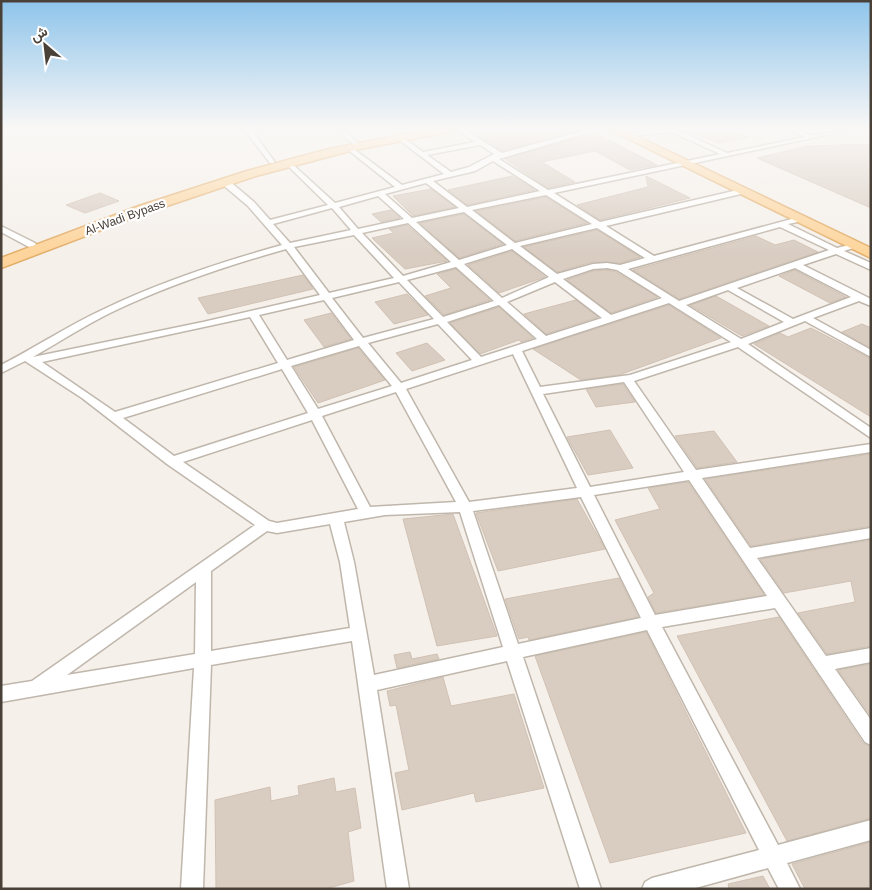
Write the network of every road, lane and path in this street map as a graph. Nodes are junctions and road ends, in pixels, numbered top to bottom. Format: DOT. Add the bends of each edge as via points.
graph roads {
  1 [pos="246,170"];
  2 [pos="266,170"];
  3 [pos="295,170"];
  4 [pos="379,170"];
  5 [pos="442,170"];
  6 [pos="470,170"];
  7 [pos="511,170"];
  8 [pos="654,170"];
  9 [pos="704,170"];
  10 [pos="711,173"];
  11 [pos="450,175"];
  12 [pos="428,181"];
  13 [pos="225,182"];
  14 [pos="401,188"];
  15 [pos="742,191"];
  16 [pos="548,193"];
  17 [pos="380,194"];
  18 [pos="334,206"];
  19 [pos="465,210"];
  20 [pos="799,219"];
  21 [pos="107,220"];
  22 [pos="410,220"];
  23 [pos="268,223"];
  24 [pos="599,224"];
  25 [pos="781,224"];
  26 [pos="1,228"];
  27 [pos="357,232"];
  28 [pos="32,245"];
  29 [pos="853,245"];
  30 [pos="288,246"];
  31 [pos="511,246"];
  32 [pos="871,246"];
  33 [pos="836,250"];
  34 [pos="871,254"];
  35 [pos="1,256"];
  36 [pos="652,259"];
  37 [pos="1,263"];
  38 [pos="459,263"];
  39 [pos="794,264"];
  40 [pos="871,267"];
  41 [pos="620,268"];
  42 [pos="401,279"];
  43 [pos="554,279"];
  44 [pos="730,287"];
  45 [pos="328,296"];
  46 [pos="859,297"];
  47 [pos="501,302"];
  48 [pos="675,302"];
  49 [pos="871,302"];
  50 [pos="253,313"];
  51 [pos="804,318"];
  52 [pos="610,319"];
  53 [pos="439,320"];
  54 [pos="792,322"];
  55 [pos="544,340"];
  56 [pos="361,342"];
  57 [pos="740,343"];
  58 [pos="516,350"];
  59 [pos="871,354"];
  60 [pos="29,359"];
  61 [pos="480,362"];
  62 [pos="285,365"];
  63 [pos="1,370"];
  64 [pos="628,379"];
  65 [pos="400,388"];
  66 [pos="537,391"];
  67 [pos="316,416"];
  68 [pos="113,417"];
  69 [pos="871,434"];
  70 [pos="871,448"];
  71 [pos="172,461"];
  72 [pos="694,476"];
  73 [pos="585,492"];
  74 [pos="465,507"];
  75 [pos="366,512"];
  76 [pos="336,518"];
  77 [pos="265,525"];
  78 [pos="871,533"];
  79 [pos="746,554"];
  80 [pos="204,568"];
  81 [pos="778,601"];
  82 [pos="652,622"];
  83 [pos="358,633"];
  84 [pos="513,652"];
  85 [pos="871,655"];
  86 [pos="203,661"];
  87 [pos="821,664"];
  88 [pos="367,684"];
  89 [pos="35,688"];
  90 [pos="1,694"];
  91 [pos="871,736"];
  92 [pos="871,830"];
  93 [pos="773,855"];
  94 [pos="192,889"];
  95 [pos="398,889"];
  96 [pos="591,889"];
  97 [pos="652,889"];
  98 [pos="790,889"];
  1 -- 21 [label="main road, Al-Wadi Bypass"];
  2 -- 13 [label="main road, Al-Wadi Bypass"];
  3 -- 18 [label="street"];
  4 -- 14 [label="street"];
  5 -- 11 [label="street"];
  6 -- 11 [label="street"];
  7 -- 16 [label="street"];
  8 -- 16 [label="street"];
  9 -- 10 [label="main road"];
  10 -- 15 [label="main road"];
  10 -- 32 [label="main road"];
  11 -- 12 [label="street"];
  12 -- 14 [label="street"];
  12 -- 19 [label="street"];
  13 -- 21 [label="main road, Al-Wadi Bypass"];
  13 -- 23 [label="street"];
  14 -- 17 [label="street"];
  15 -- 20 [label="main road"];
  15 -- 24 [label="street"];
  16 -- 19 [label="street"];
  16 -- 24 [label="street"];
  17 -- 18 [label="street"];
  17 -- 22 [label="street"];
  18 -- 23 [label="street"];
  18 -- 27 [label="street"];
  19 -- 22 [label="street"];
  19 -- 31 [label="street"];
  20 -- 25 [label="street"];
  20 -- 29 [label="main road"];
  21 -- 28 [label="main road, Al-Wadi Bypass"];
  21 -- 37 [label="main road, Al-Wadi Bypass"];
  22 -- 27 [label="street"];
  22 -- 38 [label="street"];
  23 -- 30 [label="street"];
  24 -- 31 [label="street"];
  24 -- 36 [label="street"];
  25 -- 33 [label="street"];
  25 -- 36 [label="street"];
  26 -- 28 [label="street"];
  27 -- 30 [label="street"];
  27 -- 42 [label="street"];
  28 -- 35 [label="main road, Al-Wadi Bypass"];
  29 -- 33 [label="street"];
  29 -- 34 [label="main road"];
  30 -- 45 [label="street"];
  30 -- 60 [label="street" via="219,264 147,292 104,312"];
  31 -- 38 [label="street"];
  31 -- 43 [label="street"];
  33 -- 39 [label="street"];
  33 -- 40 [label="street"];
  36 -- 41 [label="street"];
  38 -- 42 [label="street"];
  38 -- 47 [label="street"];
  39 -- 44 [label="street"];
  39 -- 46 [label="street"];
  41 -- 43 [label="street" via="602,264"];
  41 -- 48 [label="street"];
  42 -- 45 [label="street"];
  42 -- 53 [label="street"];
  43 -- 47 [label="street"];
  43 -- 52 [label="street"];
  44 -- 48 [label="street"];
  44 -- 54 [label="street"];
  45 -- 50 [label="street"];
  45 -- 56 [label="street"];
  46 -- 49 [label="street"];
  46 -- 51 [label="street"];
  47 -- 53 [label="street"];
  47 -- 55 [label="street"];
  48 -- 52 [label="street"];
  48 -- 57 [label="street"];
  50 -- 60 [label="street"];
  50 -- 62 [label="street"];
  51 -- 54 [label="street"];
  51 -- 59 [label="street"];
  52 -- 55 [label="street"];
  53 -- 56 [label="street"];
  53 -- 61 [label="street"];
  54 -- 57 [label="street"];
  55 -- 58 [label="street"];
  56 -- 62 [label="street"];
  56 -- 65 [label="street"];
  57 -- 64 [label="street"];
  57 -- 69 [label="street"];
  58 -- 61 [label="street"];
  58 -- 66 [label="street"];
  60 -- 63 [label="street"];
  60 -- 68 [label="street"];
  61 -- 65 [label="street"];
  62 -- 67 [label="street"];
  62 -- 68 [label="street"];
  64 -- 66 [label="street"];
  64 -- 72 [label="street"];
  65 -- 67 [label="street"];
  65 -- 74 [label="street"];
  66 -- 73 [label="street"];
  67 -- 71 [label="street"];
  67 -- 75 [label="street"];
  68 -- 71 [label="street"];
  70 -- 72 [label="street"];
  71 -- 77 [label="street"];
  72 -- 73 [label="street"];
  72 -- 79 [label="street"];
  73 -- 74 [label="street"];
  73 -- 82 [label="street"];
  74 -- 75 [label="street"];
  74 -- 84 [label="street"];
  75 -- 76 [label="street"];
  76 -- 77 [label="street" via="277,528"];
  76 -- 83 [label="street" via="347,562"];
  77 -- 80 [label="street"];
  78 -- 79 [label="street"];
  79 -- 81 [label="street"];
  80 -- 86 [label="street"];
  80 -- 89 [label="street"];
  81 -- 82 [label="street"];
  81 -- 87 [label="street"];
  82 -- 84 [label="street"];
  82 -- 93 [label="street"];
  83 -- 86 [label="street"];
  83 -- 88 [label="street"];
  84 -- 88 [label="street"];
  84 -- 96 [label="street"];
  85 -- 87 [label="street"];
  86 -- 89 [label="street"];
  86 -- 94 [label="street"];
  87 -- 91 [label="street"];
  88 -- 95 [label="street"];
  89 -- 90 [label="street"];
  92 -- 93 [label="street"];
  93 -- 97 [label="street"];
  93 -- 98 [label="street"];
}
